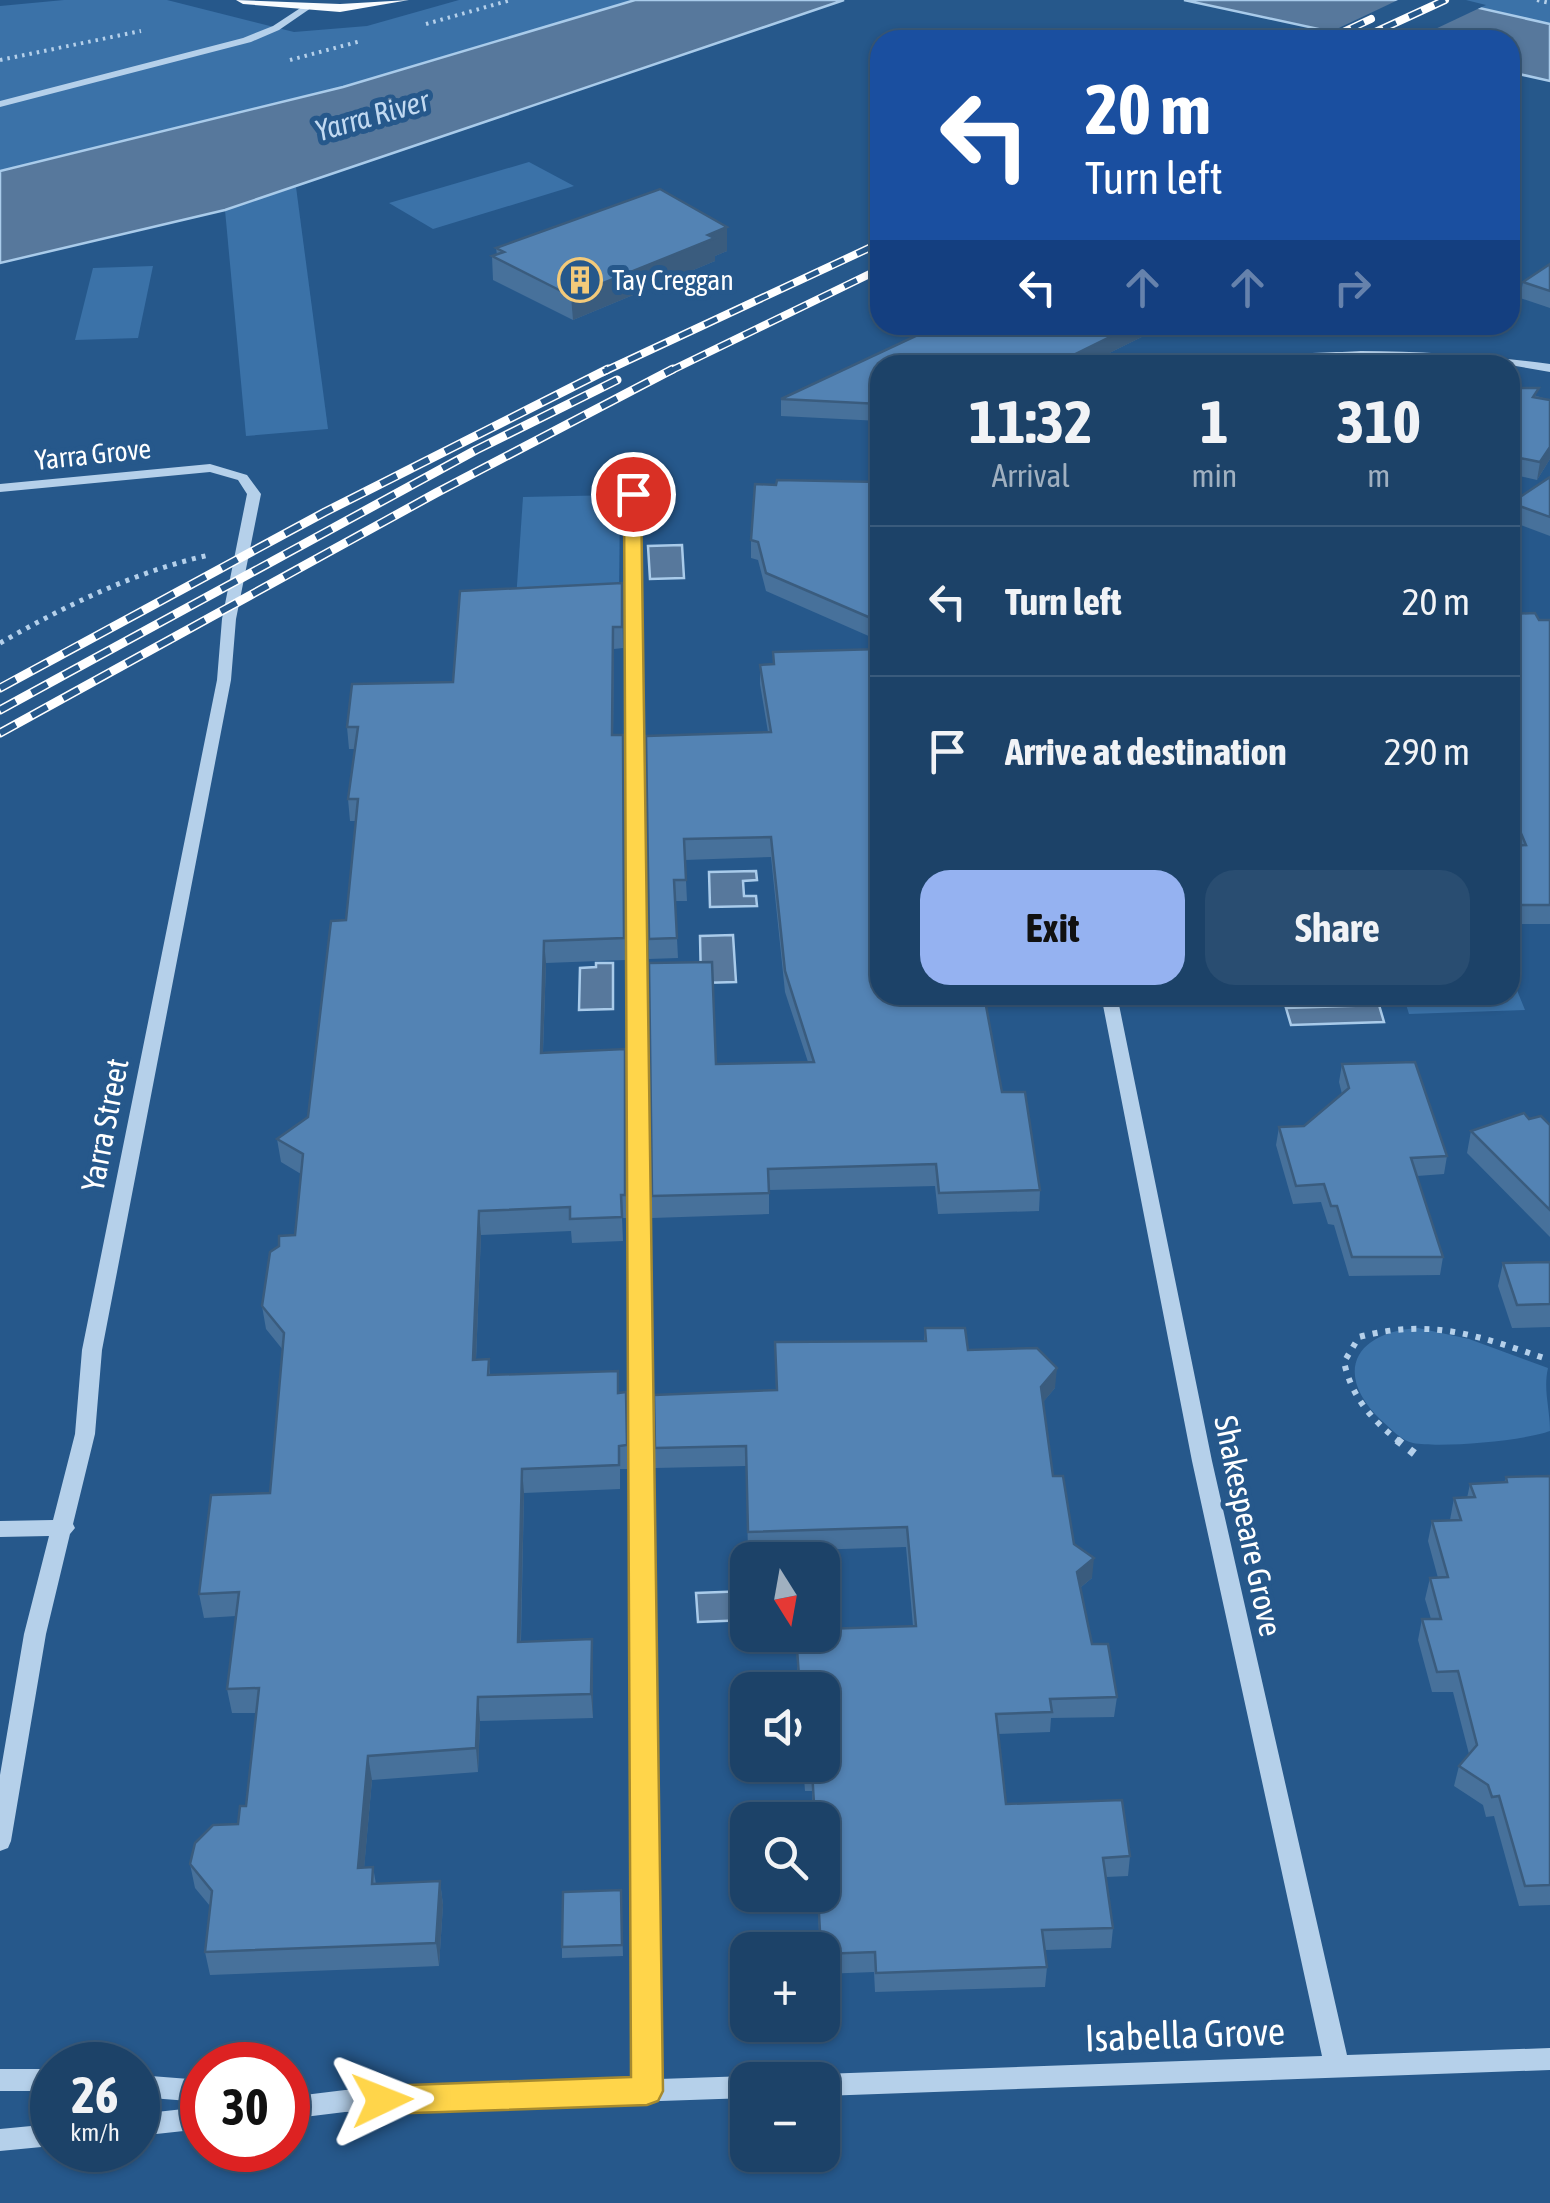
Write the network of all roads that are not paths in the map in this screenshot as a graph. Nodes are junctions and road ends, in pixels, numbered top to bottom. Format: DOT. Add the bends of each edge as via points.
graph roads {
  1 [pos="244,0"];
  2 [pos="402,0"];
  3 [pos="279,1"];
  4 [pos="308,6"];
  5 [pos="0,104"];
  6 [pos="1358,355"];
  7 [pos="1397,355"];
  8 [pos="1520,364"];
  9 [pos="1550,368"];
  10 [pos="192,469"];
  11 [pos="0,488"];
  12 [pos="633,494"];
  13 [pos="1111,1005"];
  14 [pos="64,1528"];
  15 [pos="0,1529"];
  16 [pos="0,1841"];
  17 [pos="1550,2059"];
  18 [pos="1337,2067"];
  19 [pos="0,2080"];
  20 [pos="30,2080"];
  21 [pos="840,2083"];
  22 [pos="730,2088"];
  23 [pos="647,2091"];
  24 [pos="310,2099"];
  25 [pos="345,2102"];
  26 [pos="310,2106"];
  27 [pos="30,2137"];
  28 [pos="0,2140"];
  1 -- 3 [label="main road"];
  2 -- 4 [label="main road"];
  3 -- 4 [label="main road"];
  4 -- 5 [label="street" via="247,40"];
  6 -- 7 [label="street"];
  8 -- 9 [label="street"];
  10 -- 11 [label="street, Yarra Grove"];
  10 -- 14 [label="street, Yarra Street" via="232,471 251,483 254,494"];
  12 -- 23 [label="street"];
  13 -- 18 [label="street, Shakespeare Grove" via="1198,1442"];
  14 -- 15 [label="street"];
  14 -- 16 [label="street, Yarra Street" via="36,1634"];
  17 -- 18 [label="street, Isabella Grove"];
  18 -- 21 [label="street, Isabella Grove"];
  19 -- 20 [label="street"];
  22 -- 23 [label="street"];
  23 -- 25 [label="street"];
  24 -- 25 [label="street"];
  25 -- 26 [label="street"];
  27 -- 28 [label="street"];
}
